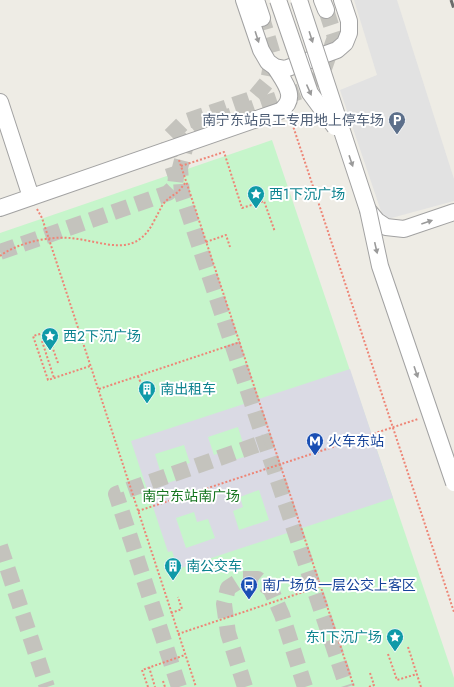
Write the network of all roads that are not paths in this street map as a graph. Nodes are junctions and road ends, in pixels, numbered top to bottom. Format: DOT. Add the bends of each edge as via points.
graph roads {
  1 [pos="244,0"];
  2 [pos="256,0"];
  3 [pos="278,0"];
  4 [pos="299,0"];
  5 [pos="342,0"];
  6 [pos="262,18"];
  7 [pos="275,67"];
  8 [pos="0,102"];
  9 [pos="343,137"];
  10 [pos="31,197"];
  11 [pos="0,208"];
  12 [pos="368,210"];
  13 [pos="454,212"];
  14 [pos="454,483"];
  1 -- 7 [label="street, one-way" via="261,50 268,62"];
  2 -- 6 [label="street"];
  3 -- 9 [label="street, one-way, bridge" via="310,93"];
  4 -- 9 [label="street, one-way, bridge"];
  5 -- 7 [label="street" via="349,21 345,43 337,50 285,69"];
  7 -- 10 [label="street" via="290,93 286,107 280,112"];
  8 -- 10 [label="street"];
  9 -- 12 [label="street, one-way, bridge"];
  10 -- 11 [label="street"];
  12 -- 13 [label="street, one-way" via="386,227 404,229"];
  12 -- 14 [label="street, one-way, bridge" via="380,266"];
}
